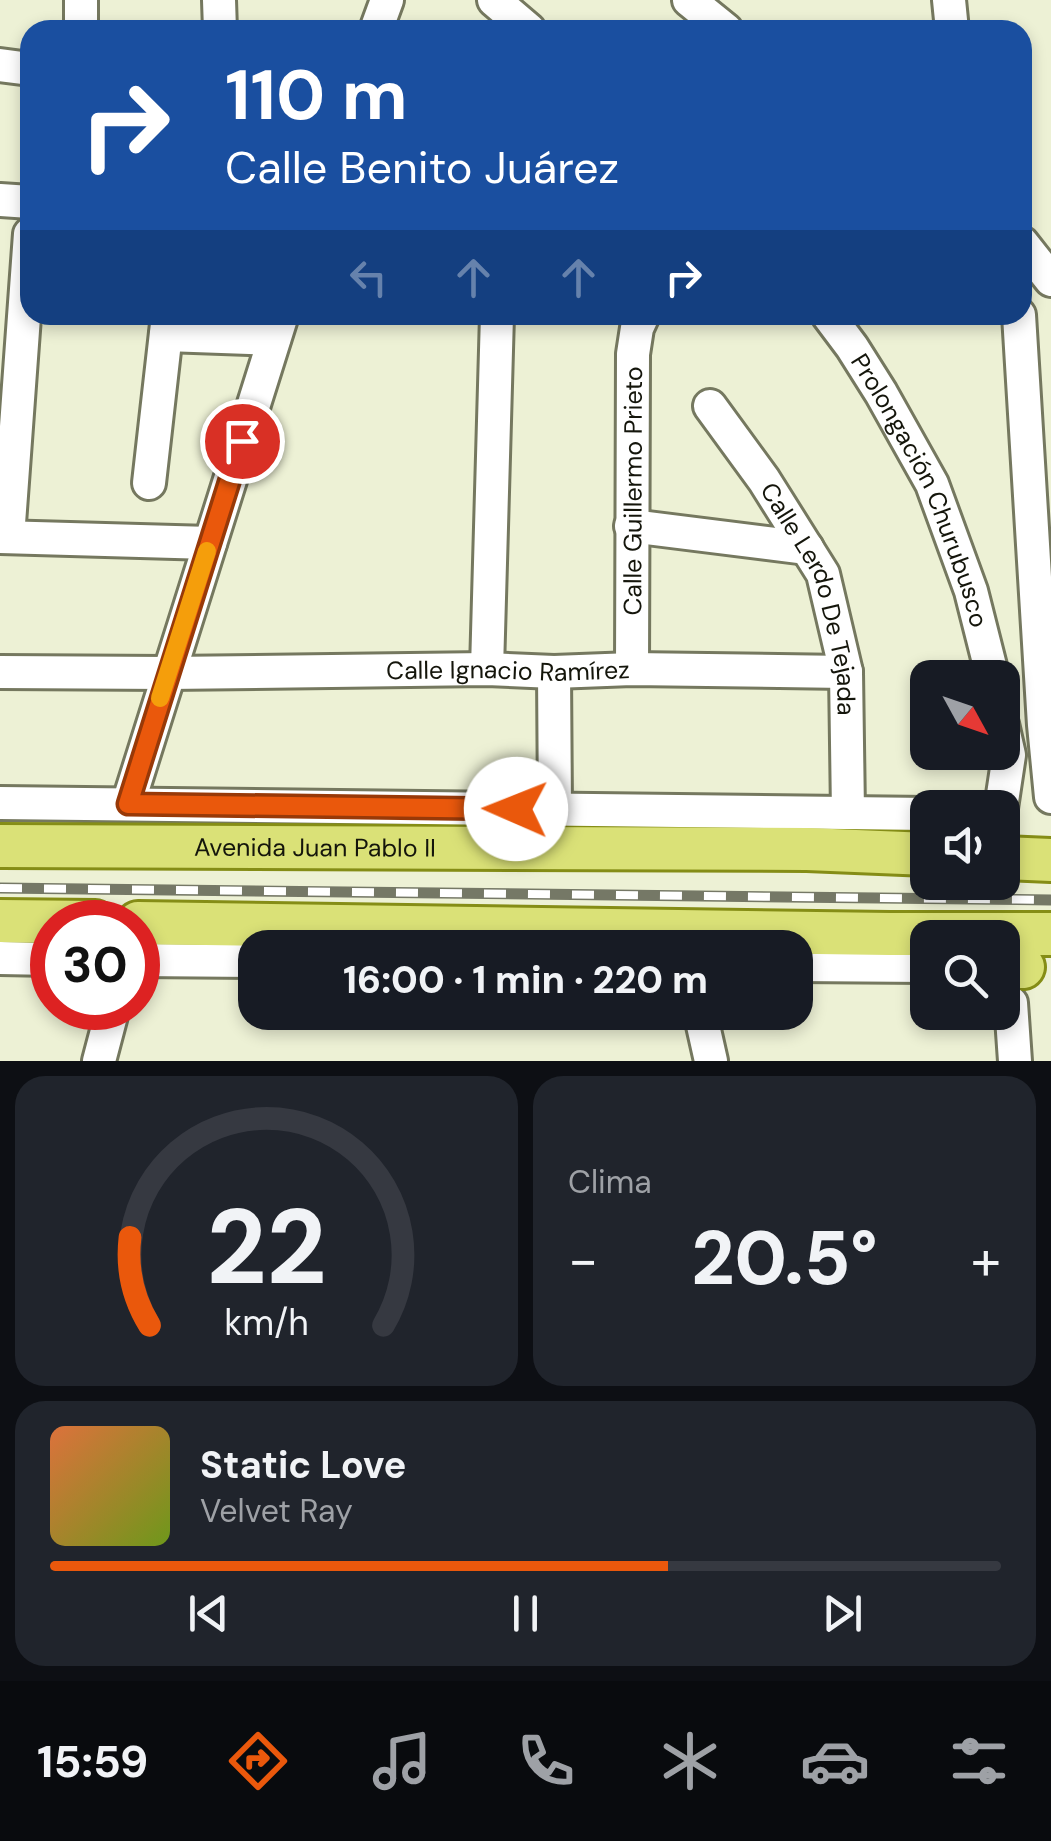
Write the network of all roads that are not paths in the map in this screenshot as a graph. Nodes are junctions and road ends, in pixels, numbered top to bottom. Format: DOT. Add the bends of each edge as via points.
graph roads {
  1 [pos="494,0"];
  2 [pos="690,0"];
  3 [pos="517,20"];
  4 [pos="714,20"];
  5 [pos="1032,256"];
  6 [pos="1051,280"];
  7 [pos="22,325"];
  8 [pos="167,325"];
  9 [pos="497,325"];
  10 [pos="638,325"];
  11 [pos="836,325"];
  12 [pos="1019,325"];
  13 [pos="278,327"];
  14 [pos="710,406"];
  15 [pos="148,483"];
  16 [pos="631,526"];
  17 [pos="4,537"];
  18 [pos="210,543"];
  19 [pos="806,548"];
  20 [pos="988,660"];
  21 [pos="487,668"];
  22 [pos="632,669"];
  23 [pos="0,672"];
  24 [pos="554,672"];
  25 [pos="846,672"];
  26 [pos="168,673"];
  27 [pos="1051,797"];
  28 [pos="0,803"];
  29 [pos="128,804"];
  30 [pos="555,810"];
  31 [pos="848,812"];
  32 [pos="910,814"];
  33 [pos="1020,815"];
  34 [pos="910,830"];
  35 [pos="0,846"];
  36 [pos="807,849"];
  37 [pos="910,853"];
  38 [pos="1020,859"];
  39 [pos="1051,860"];
  40 [pos="0,921"];
  41 [pos="30,921"];
  42 [pos="160,923"];
  43 [pos="1051,934"];
  44 [pos="909,938"];
  45 [pos="0,958"];
  46 [pos="30,959"];
  47 [pos="160,960"];
  48 [pos="238,961"];
  49 [pos="813,965"];
  50 [pos="910,966"];
  51 [pos="107,1030"];
  52 [pos="704,1030"];
  53 [pos="1015,1030"];
  54 [pos="99,1061"];
  55 [pos="711,1061"];
  56 [pos="1014,1061"];
  1 -- 3 [label="street"];
  2 -- 4 [label="street"];
  5 -- 6 [label="street"];
  7 -- 17 [label="street"];
  8 -- 13 [label="street"];
  8 -- 15 [label="street"];
  9 -- 21 [label="street"];
  10 -- 16 [label="street, Calle Guillermo Prieto"];
  11 -- 20 [label="street, Prolongación Churubusco" via="932,484"];
  12 -- 27 [label="street"];
  13 -- 18 [label="street"];
  14 -- 19 [label="street, Calle Lerdo De Tejada"];
  16 -- 19 [label="street"];
  16 -- 22 [label="street, Calle Guillermo Prieto"];
  17 -- 18 [label="street"];
  18 -- 26 [label="street"];
  19 -- 25 [label="street, Calle Lerdo De Tejada" via="823,574"];
  21 -- 24 [label="street, Calle Ignacio Ramírez"];
  21 -- 26 [label="street, Calle Ignacio Ramírez"];
  22 -- 24 [label="street, Calle Ignacio Ramírez"];
  22 -- 25 [label="street, Calle Ignacio Ramírez"];
  23 -- 26 [label="street, Calle Ignacio Ramírez"];
  24 -- 30 [label="street"];
  25 -- 31 [label="street, Calle Lerdo De Tejada"];
  26 -- 29 [label="street"];
  27 -- 33 [label="street"];
  28 -- 29 [label="street"];
  29 -- 30 [label="street"];
  30 -- 31 [label="street"];
  31 -- 32 [label="street"];
  34 -- 36 [label="main road"];
  35 -- 36 [label="main road, Avenida Juan Pablo II"];
  36 -- 37 [label="main road, Avenida Juan Pablo II"];
  38 -- 39 [label="main road"];
  40 -- 41 [label="main road"];
  42 -- 44 [label="main road"];
  43 -- 44 [label="main road"];
  45 -- 46 [label="street"];
  47 -- 48 [label="street"];
  49 -- 50 [label="street"];
  51 -- 54 [label="street"];
  52 -- 55 [label="street"];
  53 -- 56 [label="street"];
}
